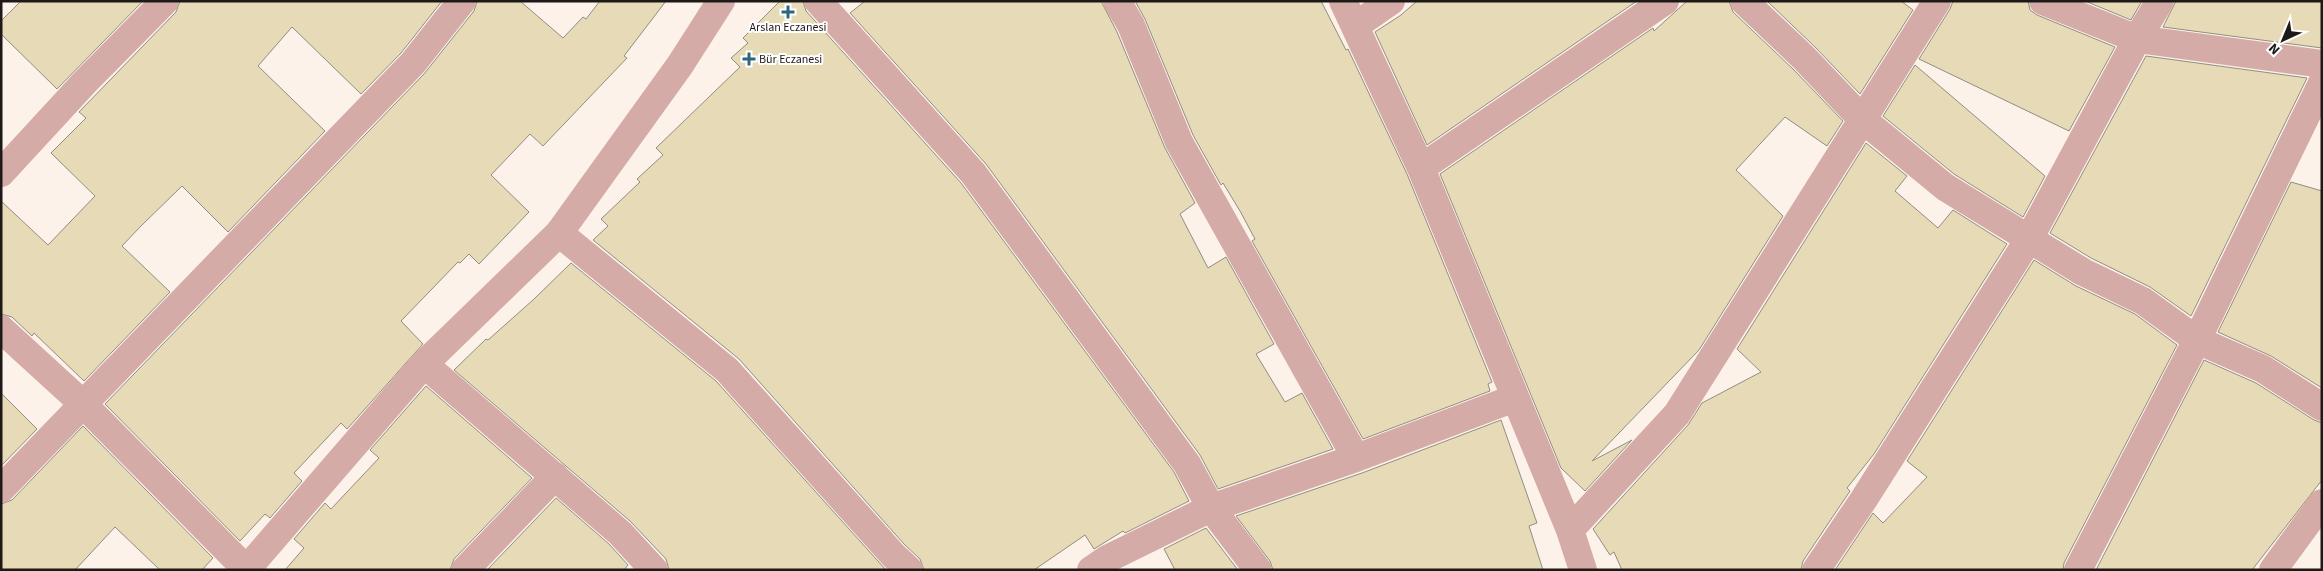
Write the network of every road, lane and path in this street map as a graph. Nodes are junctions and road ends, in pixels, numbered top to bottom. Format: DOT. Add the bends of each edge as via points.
graph roads {
  1 [pos="165,1"];
  2 [pos="462,1"];
  3 [pos="721,1"];
  4 [pos="818,1"];
  5 [pos="1117,1"];
  6 [pos="1343,1"];
  7 [pos="1391,1"];
  8 [pos="1665,1"];
  9 [pos="1744,1"];
  10 [pos="1937,1"];
  11 [pos="2042,1"];
  12 [pos="2160,1"];
  13 [pos="1355,26"];
  14 [pos="2137,39"];
  15 [pos="2322,64"];
  16 [pos="2322,83"];
  17 [pos="1862,119"];
  18 [pos="1422,168"];
  19 [pos="1,173"];
  20 [pos="559,233"];
  21 [pos="2029,239"];
  22 [pos="1,329"];
  23 [pos="2197,340"];
  24 [pos="424,364"];
  25 [pos="1515,398"];
  26 [pos="83,404"];
  27 [pos="2322,407"];
  28 [pos="1356,458"];
  29 [pos="555,476"];
  30 [pos="1,489"];
  31 [pos="2322,504"];
  32 [pos="1211,508"];
  33 [pos="1570,530"];
  34 [pos="246,569"];
  35 [pos="465,570"];
  36 [pos="654,570"];
  37 [pos="909,570"];
  38 [pos="1091,570"];
  39 [pos="1258,570"];
  40 [pos="1583,570"];
  41 [pos="1816,570"];
  42 [pos="2078,570"];
  43 [pos="2273,570"];
  1 -- 19 [label="street"];
  2 -- 26 [label="street" via="413,63"];
  3 -- 20 [label="street" via="680,65"];
  4 -- 32 [label="street" via="973,173 1187,464"];
  5 -- 28 [label="street" via="1131,25 1179,142"];
  6 -- 13 [label="street"];
  7 -- 13 [label="street"];
  8 -- 18 [label="street"];
  9 -- 17 [label="street"];
  10 -- 17 [label="street"];
  11 -- 14 [label="street"];
  12 -- 14 [label="street"];
  13 -- 18 [label="street"];
  14 -- 15 [label="street"];
  14 -- 21 [label="street"];
  16 -- 23 [label="street"];
  17 -- 21 [label="street" via="1945,187"];
  17 -- 33 [label="street" via="1678,414"];
  18 -- 25 [label="street"];
  20 -- 24 [label="street"];
  20 -- 37 [label="street" via="727,370"];
  21 -- 23 [label="street" via="2083,272 2143,301"];
  21 -- 41 [label="street"];
  22 -- 26 [label="street"];
  23 -- 27 [label="street" via="2263,369"];
  23 -- 42 [label="street"];
  24 -- 29 [label="street"];
  24 -- 34 [label="street"];
  25 -- 28 [label="street"];
  25 -- 33 [label="street"];
  26 -- 30 [label="street"];
  26 -- 34 [label="street"];
  28 -- 32 [label="street"];
  29 -- 35 [label="street"];
  29 -- 36 [label="street" via="620,533"];
  31 -- 43 [label="street"];
  32 -- 38 [label="street" via="1106,559"];
  32 -- 39 [label="street"];
  33 -- 40 [label="street"];
}
